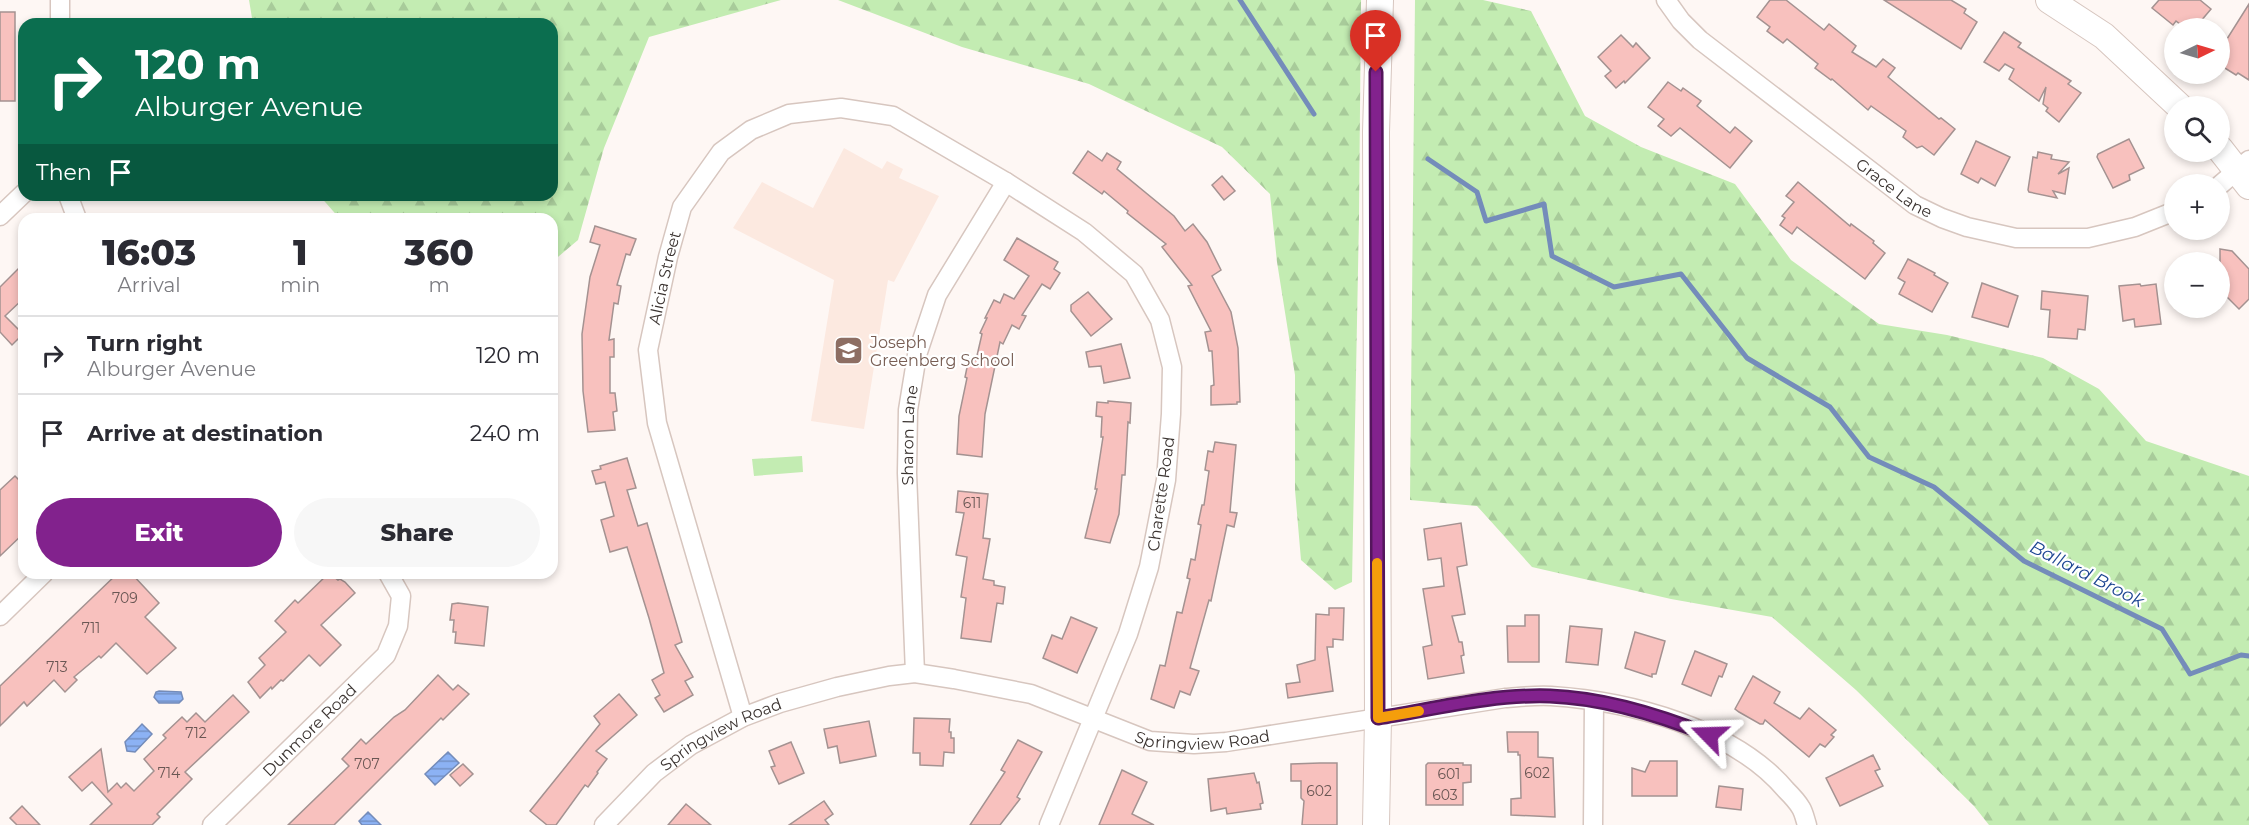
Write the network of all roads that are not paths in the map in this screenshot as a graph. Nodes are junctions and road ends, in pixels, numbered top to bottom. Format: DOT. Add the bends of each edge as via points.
graph roads {
  1 [pos="60,0"];
  2 [pos="1380,0"];
  3 [pos="1666,0"];
  4 [pos="2049,0"];
  5 [pos="60,18"];
  6 [pos="2167,96"];
  7 [pos="2230,162"];
  8 [pos="2239,175"];
  9 [pos="1006,182"];
  10 [pos="18,199"];
  11 [pos="2164,215"];
  12 [pos="0,216"];
  13 [pos="38,579"];
  14 [pos="391,579"];
  15 [pos="0,616"];
  16 [pos="915,673"];
  17 [pos="1594,702"];
  18 [pos="743,717"];
  19 [pos="1378,718"];
  20 [pos="1094,719"];
  21 [pos="212,825"];
  22 [pos="604,825"];
  23 [pos="1048,825"];
  24 [pos="1376,825"];
  25 [pos="1593,825"];
  26 [pos="1807,825"];
  1 -- 5 [label="street"];
  2 -- 19 [label="street" via="1376,132"];
  3 -- 11 [label="street, Grace Lane" via="1700,40 1915,205 1942,218 2016,238 2088,238"];
  4 -- 6 [label="street" via="2104,36"];
  7 -- 8 [label="street"];
  9 -- 16 [label="street, Sharon Lane" via="937,295 917,355 908,410 907,473"];
  9 -- 18 [label="street, Alicia Street" via="893,116 841,108 789,114 751,130 721,152 682,207 648,350 657,423"];
  9 -- 20 [label="street, Charette Road" via="1084,232 1134,274 1160,320 1172,367 1166,480 1149,567 1128,634"];
  10 -- 12 [label="street"];
  13 -- 15 [label="street"];
  14 -- 21 [label="street, Dunmore Road" via="401,596 398,626 386,655"];
  16 -- 18 [label="street, Springview Road" via="837,687"];
  16 -- 20 [label="street, Springview Road" via="1031,694"];
  17 -- 19 [label="street, Springview Road" via="1551,696 1505,698"];
  17 -- 25 [label="street"];
  17 -- 26 [label="street, Springview Road" via="1671,720 1746,754 1777,779 1801,807"];
  18 -- 22 [label="street, Springview Road" via="691,745 654,773"];
  19 -- 20 [label="street, Springview Road" via="1194,744 1150,741"];
  19 -- 24 [label="street"];
  20 -- 23 [label="street, Charette Road"];
}
